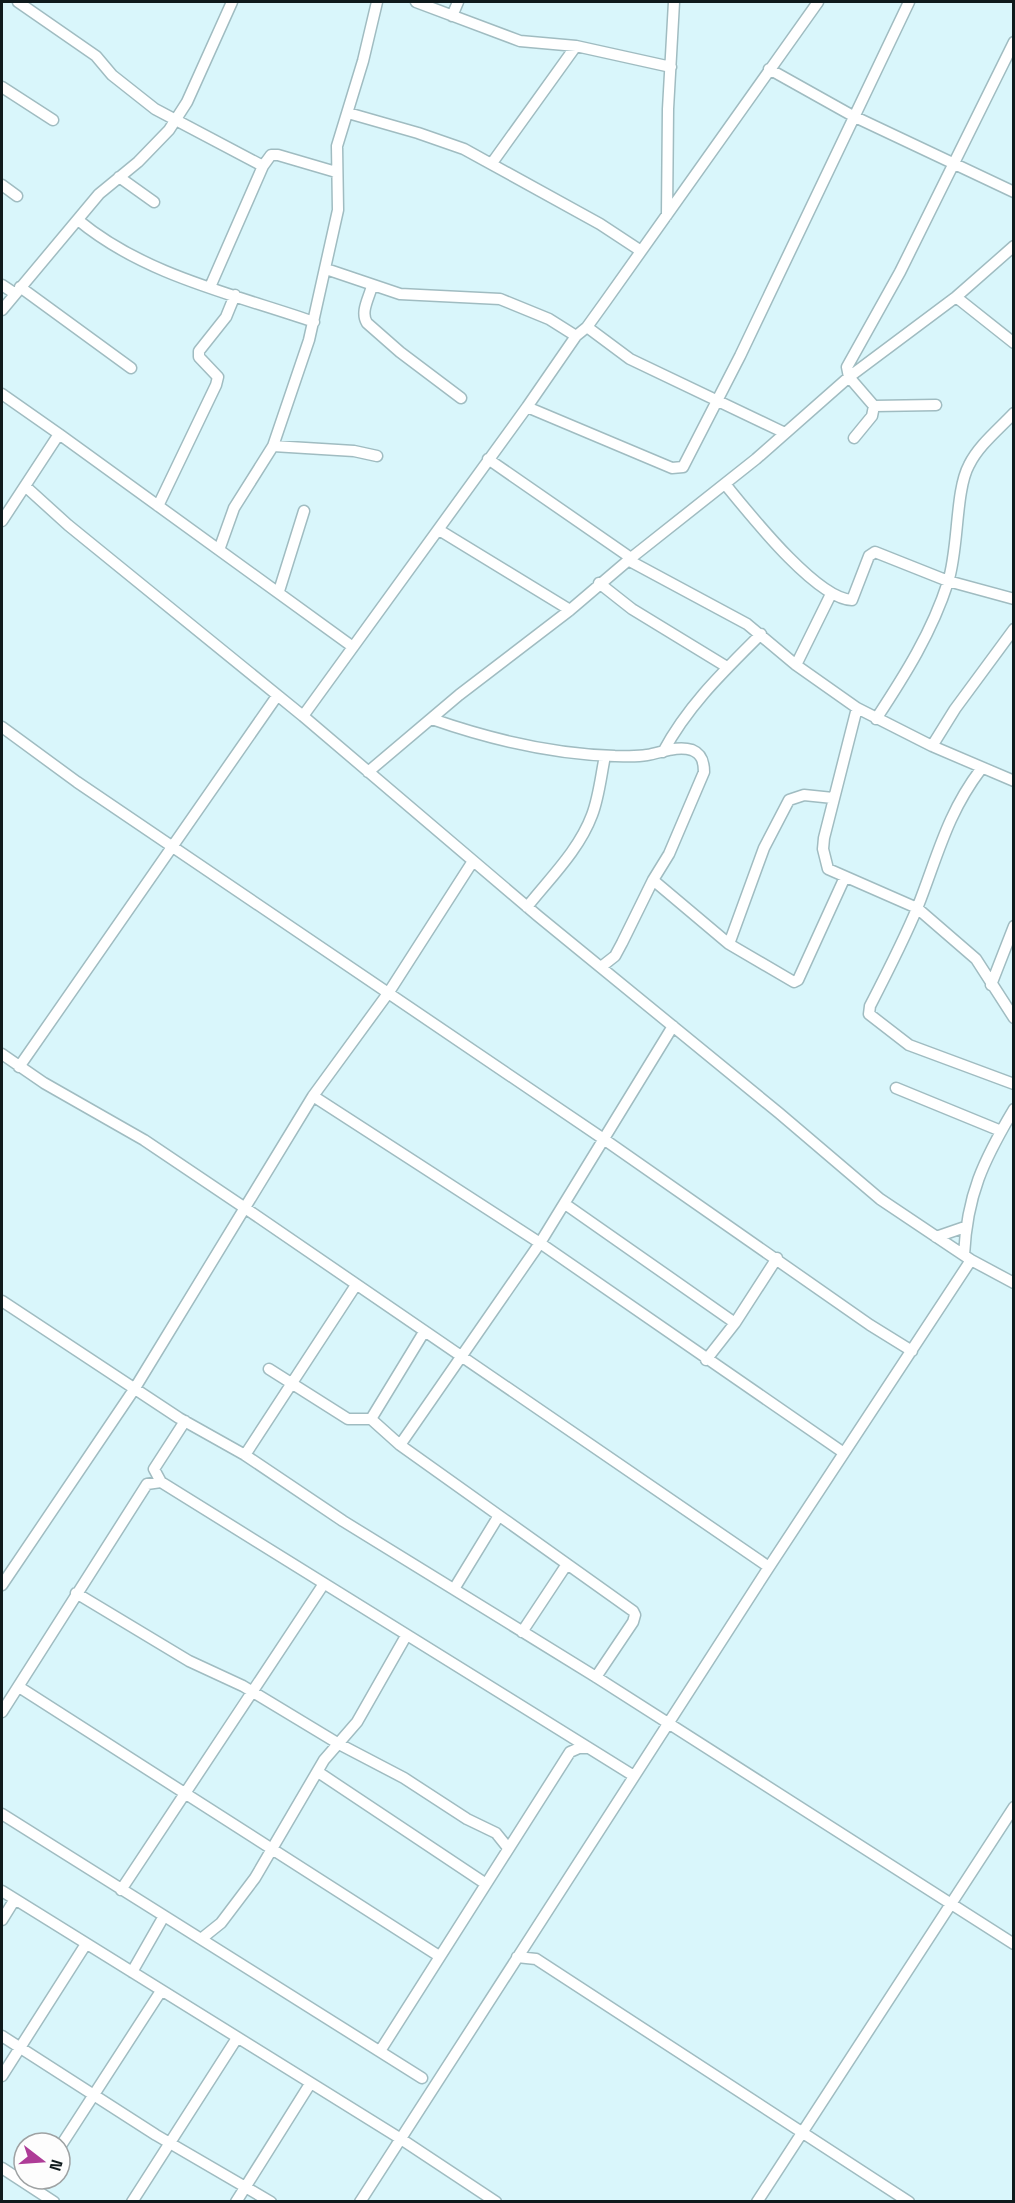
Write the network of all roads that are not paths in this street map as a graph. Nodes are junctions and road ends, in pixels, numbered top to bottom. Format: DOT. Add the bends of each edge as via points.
graph roads {
  1 [pos="18,2"];
  2 [pos="232,2"];
  3 [pos="377,2"];
  4 [pos="416,2"];
  5 [pos="458,2"];
  6 [pos="674,2"];
  7 [pos="818,2"];
  8 [pos="909,2"];
  9 [pos="452,16"];
  10 [pos="1014,42"];
  11 [pos="576,46"];
  12 [pos="670,67"];
  13 [pos="769,69"];
  14 [pos="2,87"];
  15 [pos="348,113"];
  16 [pos="853,116"];
  17 [pos="53,120"];
  18 [pos="175,122"];
  19 [pos="492,163"];
  20 [pos="952,165"];
  21 [pos="263,166"];
  22 [pos="336,172"];
  23 [pos="119,177"];
  24 [pos="2,185"];
  25 [pos="1014,192"];
  26 [pos="17,196"];
  27 [pos="154,202"];
  28 [pos="667,215"];
  29 [pos="78,220"];
  30 [pos="1014,246"];
  31 [pos="641,251"];
  32 [pos="326,269"];
  33 [pos="2,285"];
  34 [pos="372,286"];
  35 [pos="210,287"];
  36 [pos="17,290"];
  37 [pos="235,295"];
  38 [pos="956,297"];
  39 [pos="2,310"];
  40 [pos="314,322"];
  41 [pos="587,327"];
  42 [pos="576,336"];
  43 [pos="1014,343"];
  44 [pos="131,368"];
  45 [pos="849,377"];
  46 [pos="2,394"];
  47 [pos="461,398"];
  48 [pos="718,401"];
  49 [pos="936,405"];
  50 [pos="874,406"];
  51 [pos="527,407"];
  52 [pos="1014,413"];
  53 [pos="785,433"];
  54 [pos="59,434"];
  55 [pos="854,438"];
  56 [pos="273,446"];
  57 [pos="377,456"];
  58 [pos="488,459"];
  59 [pos="725,484"];
  60 [pos="26,486"];
  61 [pos="158,506"];
  62 [pos="304,511"];
  63 [pos="2,521"];
  64 [pos="439,530"];
  65 [pos="219,550"];
  66 [pos="629,559"];
  67 [pos="948,581"];
  68 [pos="599,583"];
  69 [pos="279,591"];
  70 [pos="831,594"];
  71 [pos="1014,599"];
  72 [pos="570,610"];
  73 [pos="1014,629"];
  74 [pos="761,634"];
  75 [pos="353,647"];
  76 [pos="796,665"];
  77 [pos="727,668"];
  78 [pos="277,696"];
  79 [pos="857,708"];
  80 [pos="303,716"];
  81 [pos="432,719"];
  82 [pos="876,719"];
  83 [pos="2,727"];
  84 [pos="932,746"];
  85 [pos="663,752"];
  86 [pos="604,756"];
  87 [pos="981,769"];
  88 [pos="368,772"];
  89 [pos="1014,781"];
  90 [pos="832,798"];
  91 [pos="172,847"];
  92 [pos="474,861"];
  93 [pos="845,877"];
  94 [pos="652,880"];
  95 [pos="527,907"];
  96 [pos="917,908"];
  97 [pos="1014,926"];
  98 [pos="729,944"];
  99 [pos="601,967"];
  100 [pos="991,984"];
  101 [pos="389,992"];
  102 [pos="1014,1018"];
  103 [pos="673,1026"];
  104 [pos="2,1054"];
  105 [pos="20,1067"];
  106 [pos="1014,1084"];
  107 [pos="896,1088"];
  108 [pos="313,1096"];
  109 [pos="1014,1109"];
  110 [pos="1001,1131"];
  111 [pos="605,1140"];
  112 [pos="565,1204"];
  113 [pos="245,1208"];
  114 [pos="965,1227"];
  115 [pos="936,1237"];
  116 [pos="540,1243"];
  117 [pos="777,1258"];
  118 [pos="968,1258"];
  119 [pos="1014,1283"];
  120 [pos="356,1285"];
  121 [pos="2,1300"];
  122 [pos="735,1323"];
  123 [pos="424,1332"];
  124 [pos="912,1351"];
  125 [pos="463,1358"];
  126 [pos="706,1360"];
  127 [pos="269,1369"];
  128 [pos="291,1385"];
  129 [pos="135,1388"];
  130 [pos="371,1419"];
  131 [pos="185,1421"];
  132 [pos="400,1445"];
  133 [pos="844,1453"];
  134 [pos="244,1455"];
  135 [pos="161,1482"];
  136 [pos="498,1517"];
  137 [pos="567,1564"];
  138 [pos="769,1567"];
  139 [pos="2,1585"];
  140 [pos="323,1585"];
  141 [pos="454,1589"];
  142 [pos="76,1593"];
  143 [pos="522,1632"];
  144 [pos="406,1635"];
  145 [pos="596,1677"];
  146 [pos="19,1687"];
  147 [pos="253,1691"];
  148 [pos="2,1712"];
  149 [pos="667,1725"];
  150 [pos="563,1732"];
  151 [pos="339,1744"];
  152 [pos="589,1748"];
  153 [pos="570,1752"];
  154 [pos="318,1772"];
  155 [pos="634,1776"];
  156 [pos="184,1795"];
  157 [pos="1014,1807"];
  158 [pos="2,1814"];
  159 [pos="520,1829"];
  160 [pos="496,1833"];
  161 [pos="508,1848"];
  162 [pos="271,1850"];
  163 [pos="486,1884"];
  164 [pos="121,1890"];
  165 [pos="2,1891"];
  166 [pos="15,1899"];
  167 [pos="950,1903"];
  168 [pos="164,1916"];
  169 [pos="2,1920"];
  170 [pos="529,1938"];
  171 [pos="201,1939"];
  172 [pos="86,1944"];
  173 [pos="1014,1944"];
  174 [pos="439,1956"];
  175 [pos="517,1957"];
  176 [pos="536,1959"];
  177 [pos="132,1972"];
  178 [pos="161,1991"];
  179 [pos="2,2036"];
  180 [pos="237,2038"];
  181 [pos="20,2047"];
  182 [pos="380,2051"];
  183 [pos="2,2076"];
  184 [pos="422,2078"];
  185 [pos="310,2084"];
  186 [pos="95,2096"];
  187 [pos="71,2131"];
  188 [pos="802,2131"];
  189 [pos="401,2139"];
  190 [pos="170,2142"];
  191 [pos="246,2186"];
  192 [pos="43,2191"];
  193 [pos="54,2202"];
  194 [pos="132,2202"];
  195 [pos="236,2202"];
  196 [pos="271,2202"];
  197 [pos="360,2202"];
  198 [pos="496,2202"];
  199 [pos="757,2202"];
  200 [pos="909,2202"];
  1 -- 18 [label="street" via="96,56 112,75"];
  2 -- 18 [label="street"];
  3 -- 15 [label="street"];
  4 -- 9 [label="street"];
  5 -- 9 [label="street"];
  6 -- 12 [label="street"];
  7 -- 13 [label="street"];
  8 -- 16 [label="street"];
  9 -- 11 [label="street" via="520,42"];
  10 -- 20 [label="street"];
  11 -- 12 [label="street"];
  11 -- 19 [label="street"];
  12 -- 28 [label="street"];
  13 -- 16 [label="street"];
  13 -- 28 [label="street"];
  14 -- 17 [label="street"];
  15 -- 19 [label="street" via="443,141"];
  15 -- 22 [label="street" via="337,146"];
  16 -- 20 [label="street"];
  16 -- 48 [label="street"];
  18 -- 21 [label="street"];
  18 -- 23 [label="street" via="151,150"];
  19 -- 31 [label="street"];
  20 -- 25 [label="street"];
  20 -- 45 [label="street" via="900,272 847,367"];
  21 -- 22 [label="street" via="271,155 278,154"];
  21 -- 35 [label="street"];
  22 -- 32 [label="street" via="338,210"];
  23 -- 27 [label="street"];
  23 -- 29 [label="street"];
  24 -- 26 [label="street"];
  28 -- 31 [label="street"];
  29 -- 35 [label="street" via="125,254"];
  29 -- 36 [label="street"];
  30 -- 38 [label="street"];
  31 -- 41 [label="street"];
  32 -- 34 [label="street"];
  32 -- 40 [label="street"];
  33 -- 36 [label="street"];
  34 -- 42 [label="street" via="422,297 500,299 549,319"];
  34 -- 47 [label="street" via="364,310 367,323"];
  35 -- 37 [label="street"];
  36 -- 39 [label="street"];
  36 -- 44 [label="street"];
  37 -- 40 [label="street"];
  37 -- 61 [label="street" via="219,329 199,351 199,357 218,377 216,385"];
  38 -- 43 [label="street"];
  38 -- 45 [label="street"];
  40 -- 56 [label="street"];
  41 -- 42 [label="street"];
  41 -- 48 [label="street" via="630,359"];
  42 -- 51 [label="street"];
  45 -- 50 [label="street"];
  45 -- 53 [label="street"];
  46 -- 54 [label="street"];
  48 -- 51 [label="street" via="688,460 678,470"];
  48 -- 53 [label="street"];
  49 -- 50 [label="street"];
  50 -- 55 [label="street" via="872,416"];
  51 -- 58 [label="street"];
  52 -- 67 [label="street" via="977,453 964,477 958,538"];
  53 -- 59 [label="street"];
  54 -- 60 [label="street"];
  54 -- 61 [label="street"];
  56 -- 57 [label="street"];
  56 -- 65 [label="street" via="234,508"];
  58 -- 64 [label="street"];
  58 -- 66 [label="street"];
  59 -- 66 [label="street"];
  59 -- 70 [label="street" via="782,550"];
  60 -- 63 [label="street"];
  60 -- 78 [label="street"];
  61 -- 65 [label="street"];
  62 -- 69 [label="street"];
  64 -- 72 [label="street"];
  64 -- 75 [label="street"];
  65 -- 69 [label="street"];
  66 -- 68 [label="street"];
  66 -- 74 [label="street"];
  67 -- 70 [label="street" via="875,552 869,556 852,600"];
  67 -- 71 [label="street"];
  67 -- 82 [label="street" via="915,660"];
  68 -- 72 [label="street"];
  68 -- 77 [label="street" via="632,609"];
  69 -- 75 [label="street"];
  70 -- 76 [label="street"];
  72 -- 81 [label="street"];
  73 -- 84 [label="street"];
  74 -- 76 [label="street"];
  74 -- 77 [label="street"];
  75 -- 80 [label="street"];
  76 -- 79 [label="street"];
  77 -- 85 [label="street" via="687,712"];
  78 -- 80 [label="street"];
  78 -- 91 [label="street"];
  79 -- 82 [label="street"];
  79 -- 90 [label="street"];
  80 -- 88 [label="street"];
  81 -- 86 [label="street" via="510,744"];
  81 -- 88 [label="street"];
  82 -- 84 [label="street"];
  83 -- 91 [label="street"];
  84 -- 87 [label="street"];
  85 -- 86 [label="street" via="635,757"];
  85 -- 94 [label="street" via="692,750 704,762 704,772 669,854"];
  86 -- 95 [label="street" via="593,813 586,828"];
  87 -- 89 [label="street"];
  87 -- 96 [label="street" via="949,820"];
  88 -- 92 [label="street"];
  90 -- 93 [label="street" via="823,849 825,862 828,869"];
  90 -- 98 [label="street" via="804,795 789,800 764,848"];
  91 -- 101 [label="street"];
  91 -- 105 [label="street"];
  92 -- 95 [label="street"];
  92 -- 101 [label="street"];
  93 -- 96 [label="street"];
  93 -- 98 [label="street" via="796,981"];
  94 -- 98 [label="street"];
  94 -- 99 [label="street" via="615,956"];
  95 -- 99 [label="street"];
  96 -- 100 [label="street" via="976,959"];
  96 -- 106 [label="street" via="869,1014 909,1045"];
  97 -- 100 [label="street"];
  99 -- 103 [label="street"];
  100 -- 102 [label="street"];
  101 -- 108 [label="street"];
  101 -- 111 [label="street"];
  103 -- 111 [label="street"];
  103 -- 115 [label="street" via="880,1199"];
  104 -- 105 [label="street"];
  105 -- 113 [label="street" via="144,1140"];
  107 -- 110 [label="street"];
  108 -- 113 [label="street"];
  108 -- 116 [label="street"];
  109 -- 110 [label="street"];
  110 -- 114 [label="street" via="974,1187"];
  111 -- 112 [label="street"];
  111 -- 117 [label="street"];
  112 -- 116 [label="street"];
  112 -- 122 [label="street"];
  113 -- 120 [label="street"];
  113 -- 129 [label="street"];
  114 -- 115 [label="street"];
  114 -- 118 [label="street"];
  115 -- 118 [label="street"];
  116 -- 125 [label="street"];
  116 -- 126 [label="street"];
  117 -- 122 [label="street"];
  117 -- 124 [label="street"];
  118 -- 119 [label="street"];
  118 -- 124 [label="street"];
  120 -- 123 [label="street"];
  120 -- 128 [label="street"];
  121 -- 129 [label="street"];
  122 -- 126 [label="street"];
  123 -- 125 [label="street"];
  123 -- 130 [label="street"];
  124 -- 133 [label="street"];
  125 -- 132 [label="street"];
  125 -- 138 [label="street"];
  126 -- 133 [label="street"];
  127 -- 128 [label="street"];
  128 -- 130 [label="street" via="348,1419"];
  128 -- 134 [label="street"];
  129 -- 131 [label="street"];
  129 -- 139 [label="street"];
  130 -- 132 [label="street"];
  131 -- 134 [label="street"];
  131 -- 135 [label="street" via="154,1469"];
  132 -- 136 [label="street"];
  133 -- 138 [label="street"];
  134 -- 141 [label="street"];
  135 -- 140 [label="street"];
  135 -- 142 [label="street" via="147,1484"];
  136 -- 137 [label="street"];
  136 -- 141 [label="street"];
  137 -- 143 [label="street"];
  137 -- 145 [label="street" via="635,1615"];
  138 -- 149 [label="street"];
  140 -- 144 [label="street"];
  140 -- 147 [label="street"];
  141 -- 143 [label="street"];
  142 -- 146 [label="street"];
  142 -- 147 [label="street" via="189,1661"];
  143 -- 145 [label="street"];
  144 -- 150 [label="street"];
  144 -- 151 [label="street" via="357,1722"];
  145 -- 149 [label="street"];
  146 -- 148 [label="street"];
  146 -- 156 [label="street"];
  147 -- 151 [label="street"];
  147 -- 156 [label="street"];
  149 -- 155 [label="street"];
  149 -- 167 [label="street"];
  150 -- 152 [label="street"];
  150 -- 153 [label="street"];
  151 -- 154 [label="street"];
  151 -- 160 [label="street"];
  152 -- 153 [label="street"];
  152 -- 155 [label="street"];
  153 -- 159 [label="street"];
  154 -- 162 [label="street"];
  154 -- 163 [label="street"];
  155 -- 170 [label="street"];
  156 -- 162 [label="street"];
  156 -- 164 [label="street"];
  157 -- 167 [label="street"];
  158 -- 164 [label="street"];
  159 -- 160 [label="street"];
  159 -- 161 [label="street"];
  160 -- 161 [label="street"];
  161 -- 163 [label="street"];
  162 -- 171 [label="street" via="234,1907"];
  162 -- 174 [label="street"];
  163 -- 174 [label="street"];
  164 -- 168 [label="street"];
  165 -- 166 [label="street"];
  166 -- 169 [label="street"];
  166 -- 172 [label="street"];
  167 -- 173 [label="street"];
  167 -- 188 [label="street"];
  168 -- 171 [label="street"];
  168 -- 177 [label="street"];
  170 -- 175 [label="street"];
  170 -- 176 [label="street"];
  171 -- 182 [label="street"];
  172 -- 177 [label="street"];
  172 -- 181 [label="street"];
  174 -- 182 [label="street"];
  175 -- 176 [label="street"];
  175 -- 189 [label="street"];
  176 -- 188 [label="street"];
  177 -- 178 [label="street"];
  178 -- 180 [label="street"];
  178 -- 186 [label="street"];
  179 -- 181 [label="street"];
  180 -- 185 [label="street"];
  180 -- 190 [label="street"];
  181 -- 183 [label="street"];
  181 -- 186 [label="street"];
  182 -- 184 [label="street"];
  185 -- 189 [label="street"];
  185 -- 191 [label="street"];
  186 -- 187 [label="street"];
  186 -- 190 [label="street"];
  188 -- 199 [label="street"];
  188 -- 200 [label="street"];
  189 -- 197 [label="street"];
  189 -- 198 [label="street"];
  190 -- 191 [label="street"];
  190 -- 194 [label="street"];
  191 -- 195 [label="street"];
  191 -- 196 [label="street"];
  192 -- 193 [label="street"];
}
